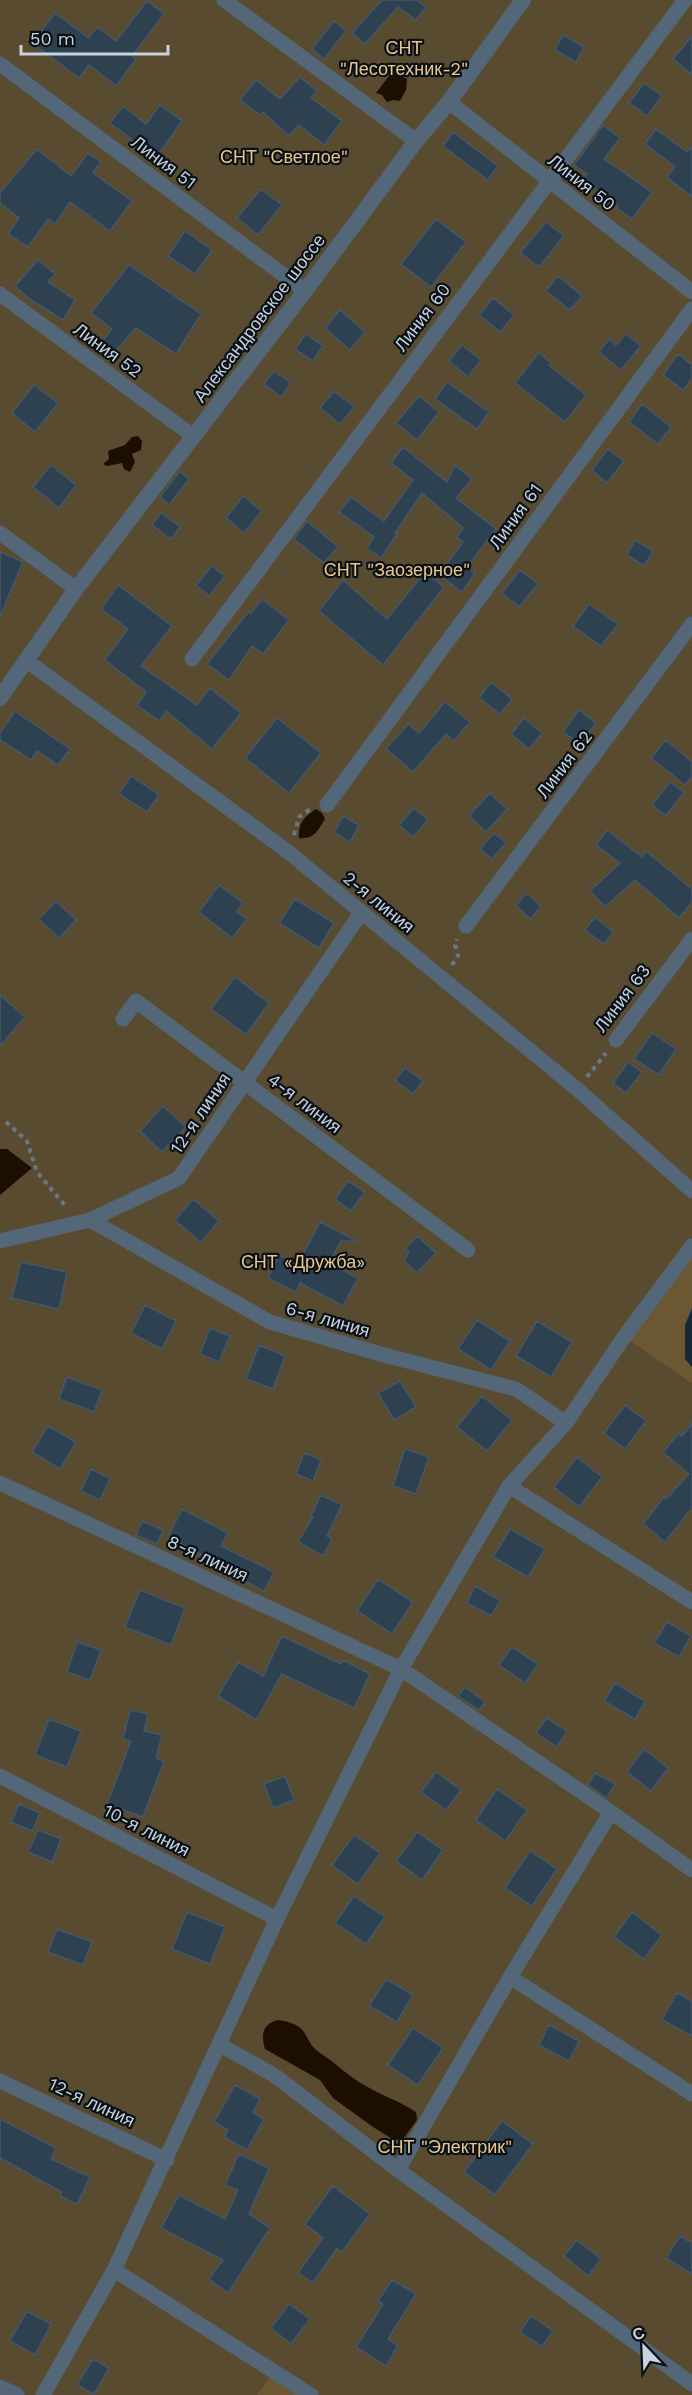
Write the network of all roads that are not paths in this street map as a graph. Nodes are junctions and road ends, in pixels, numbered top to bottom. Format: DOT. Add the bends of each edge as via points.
graph roads {
  1 [pos="224,0"];
  2 [pos="523,0"];
  3 [pos="685,0"];
  4 [pos="0,64"];
  5 [pos="449,102"];
  6 [pos="416,141"];
  7 [pos="548,181"];
  8 [pos="305,291"];
  9 [pos="692,292"];
  10 [pos="0,294"];
  11 [pos="692,309"];
  12 [pos="193,436"];
  13 [pos="0,533"];
  14 [pos="76,590"];
  15 [pos="692,624"];
  16 [pos="192,659"];
  17 [pos="27,661"];
  18 [pos="0,697"];
  19 [pos="327,805"];
  20 [pos="361,913"];
  21 [pos="466,926"];
  22 [pos="692,939"];
  23 [pos="123,1019"];
  24 [pos="616,1040"];
  25 [pos="244,1082"];
  26 [pos="692,1191"];
  27 [pos="85,1221"];
  28 [pos="0,1242"];
  29 [pos="692,1246"];
  30 [pos="468,1250"];
  31 [pos="566,1423"];
  32 [pos="0,1483"];
  33 [pos="509,1486"];
  34 [pos="692,1602"];
  35 [pos="400,1669"];
  36 [pos="0,1776"];
  37 [pos="611,1812"];
  38 [pos="692,1870"];
  39 [pos="277,1919"];
  40 [pos="510,1977"];
  41 [pos="220,2045"];
  42 [pos="0,2080"];
  43 [pos="692,2094"];
  44 [pos="167,2160"];
  45 [pos="398,2170"];
  46 [pos="114,2270"];
  47 [pos="692,2384"];
  48 [pos="0,2387"];
  49 [pos="16,2395"];
  50 [pos="43,2395"];
  51 [pos="311,2395"];
  1 -- 6 [label="street"];
  2 -- 5 [label="street, Александровское шоссе"];
  3 -- 7 [label="street, Линия 60"];
  4 -- 8 [label="street, Линия 51"];
  5 -- 6 [label="street, Александровское шоссе"];
  5 -- 7 [label="street, Линия 50"];
  6 -- 8 [label="street, Александровское шоссе"];
  7 -- 9 [label="street, Линия 50"];
  7 -- 16 [label="street, Линия 60"];
  8 -- 12 [label="street, Александровское шоссе"];
  10 -- 12 [label="street, Линия 52"];
  11 -- 19 [label="street, Линия 61"];
  12 -- 14 [label="street, Александровское шоссе"];
  13 -- 14 [label="street"];
  14 -- 17 [label="street, Александровское шоссе"];
  15 -- 21 [label="street, Линия 62"];
  17 -- 18 [label="street, Александровское шоссе"];
  17 -- 20 [label="street, 2-я линия" via="286,851"];
  20 -- 25 [label="street, 12-я линия"];
  20 -- 26 [label="street, 2-я линия" via="578,1089"];
  22 -- 24 [label="street, Линия 63"];
  23 -- 25 [label="street, 4-я линия" via="136,1001"];
  25 -- 27 [label="street, 12-я линия" via="178,1179"];
  25 -- 30 [label="street, 4-я линия"];
  27 -- 28 [label="street, 12-я линия"];
  27 -- 31 [label="street, 6-я линия" via="270,1322 516,1389"];
  29 -- 31 [label="street"];
  31 -- 33 [label="street"];
  32 -- 35 [label="street, 8-я линия"];
  33 -- 34 [label="street"];
  33 -- 35 [label="street"];
  35 -- 37 [label="street, 8-я линия"];
  35 -- 39 [label="street"];
  36 -- 39 [label="street, 10-я линия"];
  37 -- 38 [label="street, 8-я линия"];
  37 -- 40 [label="street"];
  39 -- 41 [label="street"];
  40 -- 43 [label="street"];
  40 -- 45 [label="street"];
  41 -- 44 [label="street"];
  41 -- 45 [label="street" via="274,2075"];
  42 -- 44 [label="street, 12-я линия"];
  44 -- 46 [label="street"];
  45 -- 47 [label="street"];
  46 -- 50 [label="street"];
  46 -- 51 [label="street"];
  48 -- 49 [label="street"];
}
